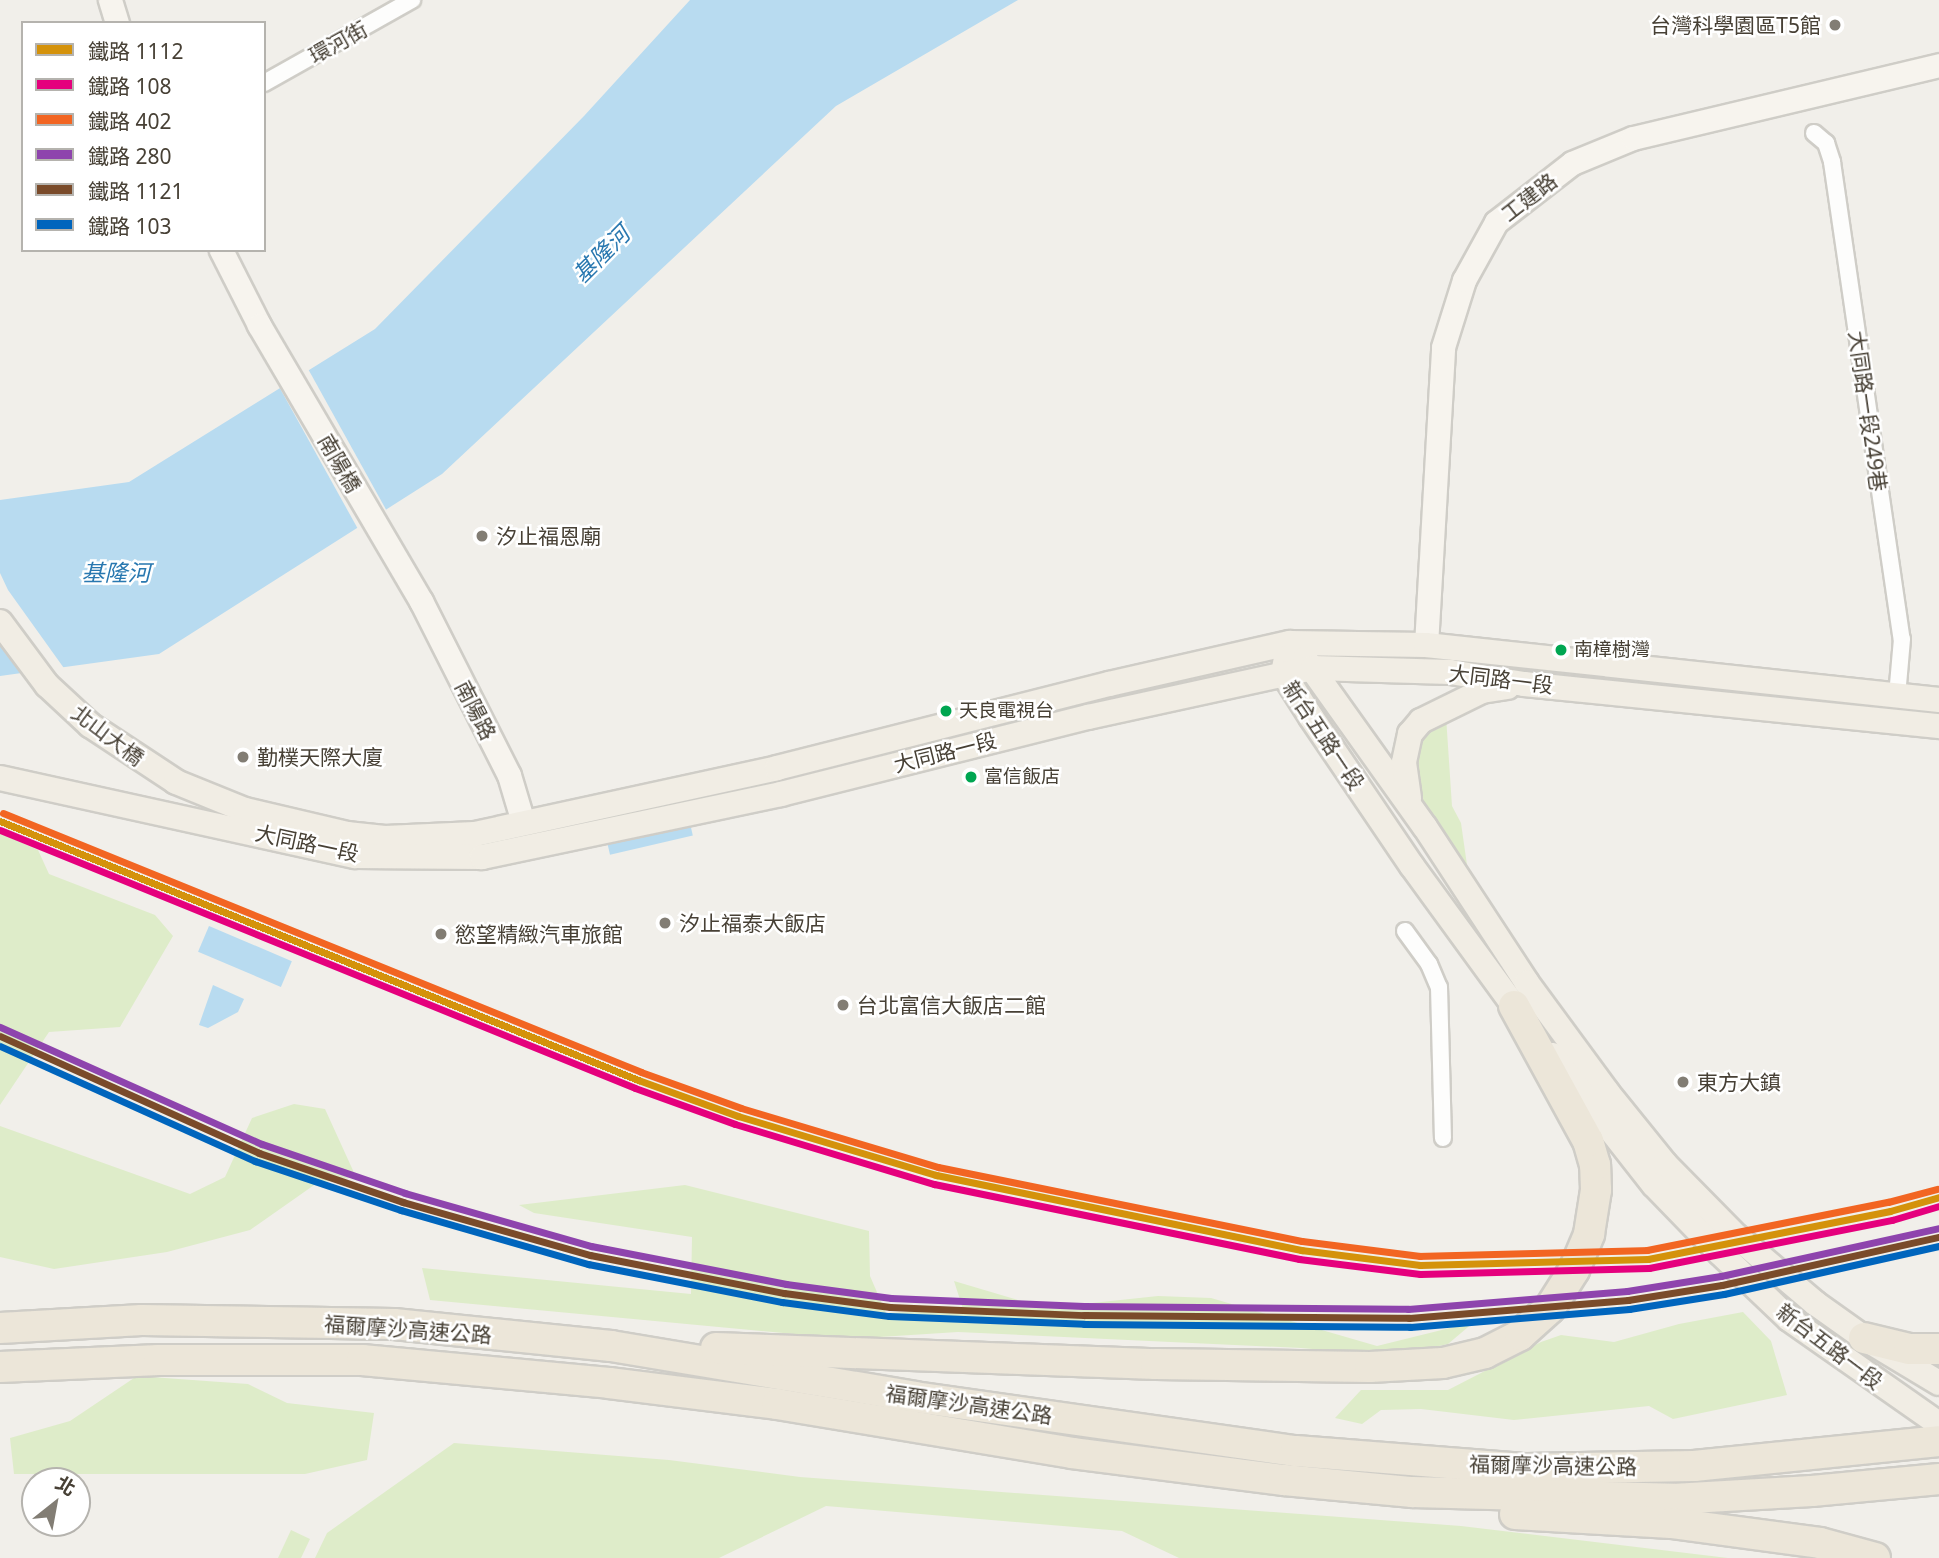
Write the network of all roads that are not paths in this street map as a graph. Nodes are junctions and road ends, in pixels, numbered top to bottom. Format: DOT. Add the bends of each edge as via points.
graph roads {
  1 [pos="110,0"];
  2 [pos="412,0"];
  3 [pos="116,21"];
  4 [pos="1939,65"];
  5 [pos="266,82"];
  6 [pos="1814,134"];
  7 [pos="223,252"];
  8 [pos="421,601"];
  9 [pos="0,621"];
  10 [pos="1290,643"];
  11 [pos="1426,645"];
  12 [pos="1313,668"];
  13 [pos="1283,673"];
  14 [pos="1680,673"];
  15 [pos="1524,684"];
  16 [pos="1897,696"];
  17 [pos="1684,698"];
  18 [pos="1939,700"];
  19 [pos="1939,726"];
  20 [pos="0,778"];
  21 [pos="1410,806"];
  22 [pos="245,810"];
  23 [pos="523,822"];
  24 [pos="530,848"];
  25 [pos="1405,931"];
  26 [pos="1514,1006"];
  27 [pos="1443,1139"];
  28 [pos="1660,1174"];
  29 [pos="0,1328"];
  30 [pos="1864,1338"];
  31 [pos="611,1346"];
  32 [pos="1939,1349"];
  33 [pos="0,1367"];
  34 [pos="1939,1382"];
  35 [pos="1928,1438"];
  36 [pos="1939,1479"];
  37 [pos="1412,1492"];
  38 [pos="1875,1558"];
  1 -- 3 [label="street"];
  2 -- 5 [label="street, 環河街"];
  4 -- 11 [label="street, 工建路" via="1633,138 1572,163 1496,222 1464,280 1443,347"];
  6 -- 16 [label="street, 大同路一段249巷" via="1826,143 1832,162 1902,639"];
  7 -- 8 [label="street, 南陽橋" via="259,325"];
  8 -- 23 [label="street, 南陽路" via="509,775"];
  9 -- 22 [label="main road, 北山大橋" via="47,685 90,725 176,782"];
  10 -- 11 [label="main road, 大同路一段"];
  10 -- 12 [label="main road, 新台五路一段"];
  10 -- 13 [label="main road, 新台五路一段"];
  10 -- 23 [label="main road, 大同路一段" via="777,768"];
  11 -- 14 [label="main road, 大同路一段"];
  12 -- 13 [label="main road, 大同路一段"];
  12 -- 15 [label="main road, 大同路一段" via="1450,672"];
  12 -- 21 [label="main road, 新台五路一段"];
  13 -- 24 [label="main road, 大同路一段" via="774,796"];
  13 -- 26 [label="main road, 新台五路一段" via="1412,866"];
  14 -- 16 [label="main road, 大同路一段"];
  14 -- 17 [label="street"];
  15 -- 17 [label="main road, 大同路一段"];
  15 -- 21 [label="main road" via="1482,691 1421,721 1410,734 1404,762"];
  16 -- 18 [label="main road, 大同路一段"];
  17 -- 19 [label="main road, 大同路一段"];
  20 -- 24 [label="main road, 大同路一段" via="356,856 482,857"];
  21 -- 28 [label="main road, 新台五路一段"];
  22 -- 23 [label="main road, 大同路一段" via="347,834 385,838 475,834"];
  23 -- 24 [label="street"];
  25 -- 27 [label="street" via="1429,964 1438,987"];
  26 -- 28 [label="main road, 新台五路一段"];
  26 -- 31 [label="highway" via="1588,1141 1596,1191 1589,1234 1574,1270 1550,1308 1520,1335 1485,1353 1443,1363 1370,1367"];
  28 -- 30 [label="main road, 新台五路一段"];
  28 -- 35 [label="main road, 新台五路一段" via="1789,1319"];
  29 -- 31 [label="highway, 福爾摩沙高速公路" via="142,1320 394,1324"];
  30 -- 32 [label="highway" via="1909,1349"];
  30 -- 34 [label="main road, 新台五路一段"];
  31 -- 35 [label="highway, 福爾摩沙高速公路" via="915,1397 1296,1451 1527,1469 1694,1466"];
  33 -- 37 [label="highway, 福爾摩沙高速公路" via="159,1360 362,1360 622,1384 777,1404 1072,1453"];
  36 -- 37 [label="highway, 福爾摩沙高速公路" via="1673,1499"];
  37 -- 38 [label="highway" via="1494,1513 1671,1523 1819,1543"];
}
